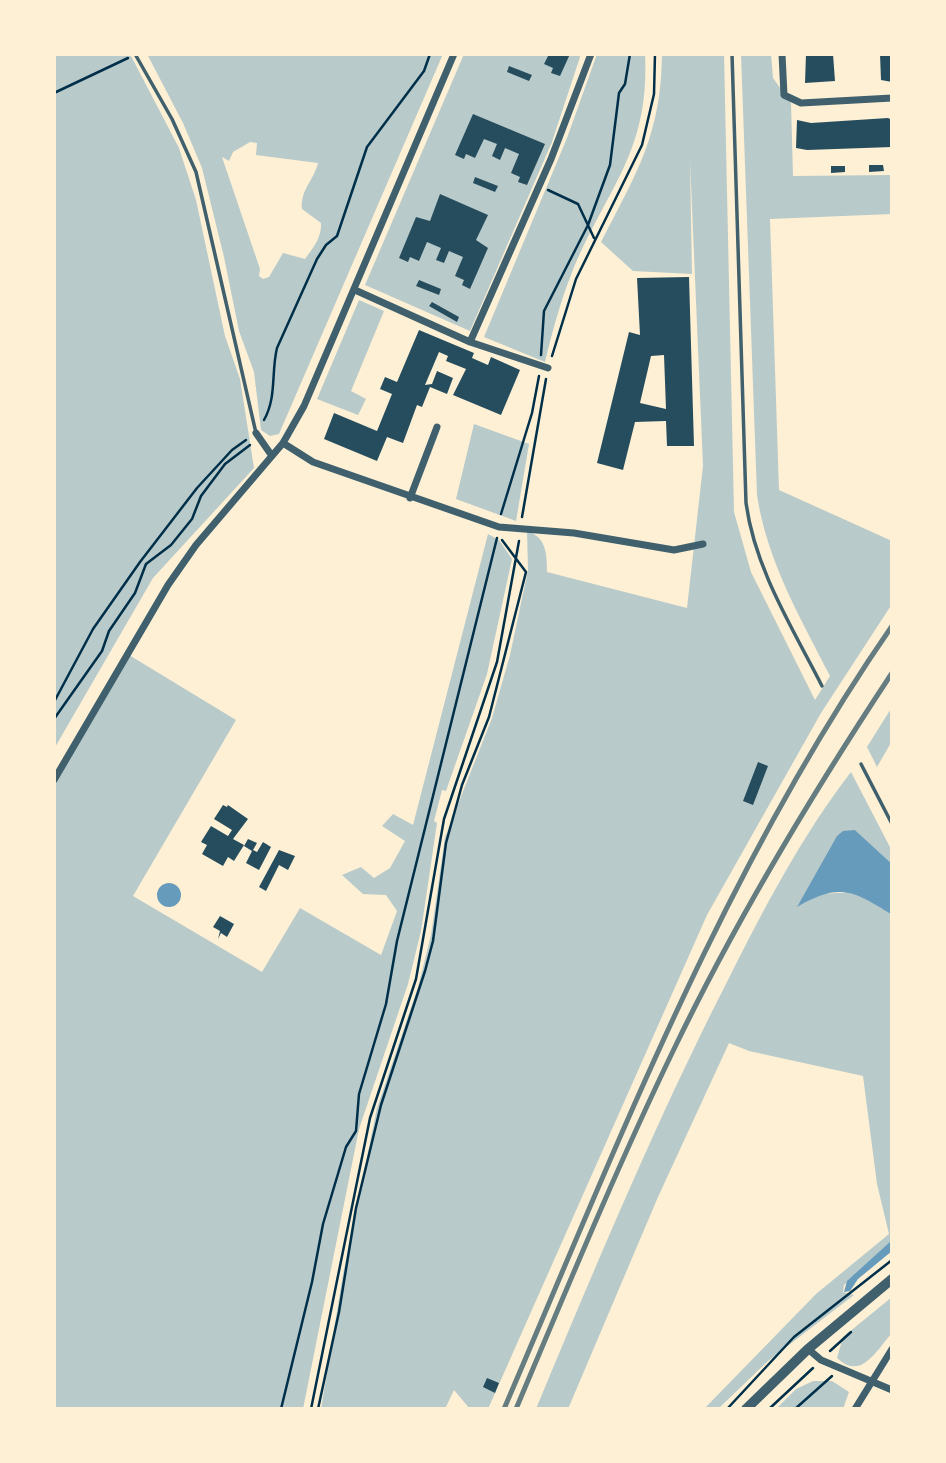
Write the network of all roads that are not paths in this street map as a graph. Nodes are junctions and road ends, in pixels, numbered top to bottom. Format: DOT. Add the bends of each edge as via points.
graph roads {
  1 [pos="135,54"];
  2 [pos="454,54"];
  3 [pos="591,54"];
  4 [pos="732,54"];
  5 [pos="782,54"];
  6 [pos="892,97"];
  7 [pos="355,290"];
  8 [pos="470,342"];
  9 [pos="544,366"];
  10 [pos="438,426"];
  11 [pos="258,435"];
  12 [pos="283,443"];
  13 [pos="272,456"];
  14 [pos="411,498"];
  15 [pos="704,544"];
  16 [pos="822,686"];
  17 [pos="861,764"];
  18 [pos="54,780"];
  19 [pos="892,824"];
  20 [pos="892,1279"];
  21 [pos="808,1349"];
  22 [pos="892,1349"];
  23 [pos="870,1380"];
  24 [pos="892,1390"];
  25 [pos="746,1409"];
  26 [pos="855,1409"];
  1 -- 11 [label="lane" via="196,172"];
  2 -- 7 [label="street"];
  3 -- 8 [label="street"];
  4 -- 16 [label="lane" via="746,503 765,574"];
  5 -- 6 [label="street" via="784,95 801,103"];
  7 -- 8 [label="street"];
  7 -- 12 [label="street"];
  8 -- 9 [label="street"];
  10 -- 14 [label="street"];
  11 -- 13 [label="street"];
  12 -- 13 [label="street"];
  12 -- 14 [label="street" via="313,462"];
  13 -- 18 [label="street" via="168,585"];
  14 -- 15 [label="street" via="520,531 574,533 674,550"];
  17 -- 19 [label="lane"];
  20 -- 21 [label="street"];
  21 -- 23 [label="street" via="821,1360"];
  21 -- 25 [label="street"];
  22 -- 23 [label="street"];
  23 -- 24 [label="street"];
  23 -- 26 [label="street"];
}
